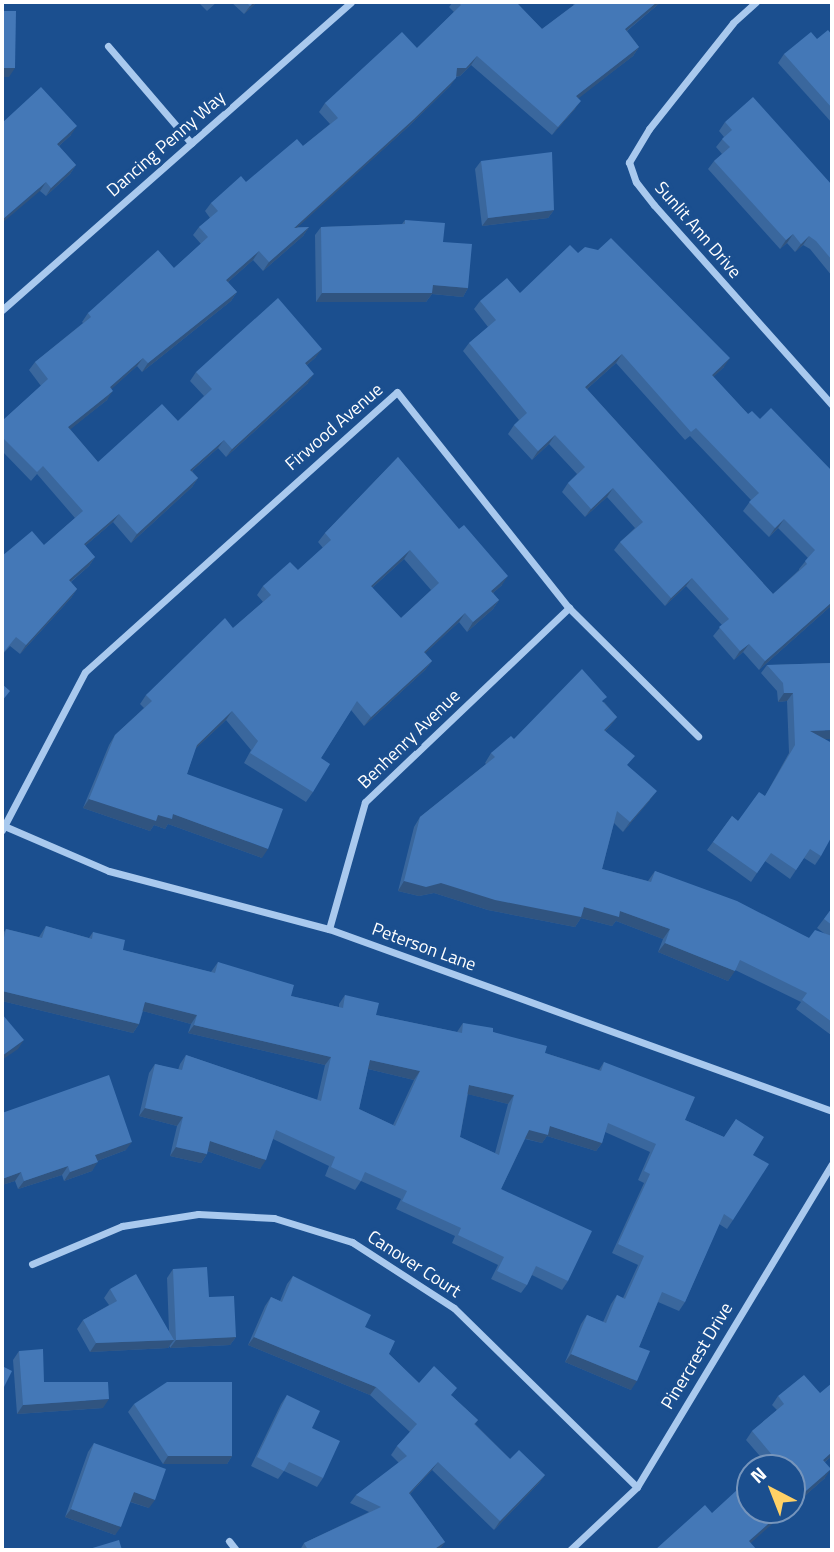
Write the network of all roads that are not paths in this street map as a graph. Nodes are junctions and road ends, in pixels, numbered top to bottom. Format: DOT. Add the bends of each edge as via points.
graph roads {
  1 [pos="351,2"];
  2 [pos="756,2"];
  3 [pos="108,46"];
  4 [pos="191,143"];
  5 [pos="2,310"];
  6 [pos="832,404"];
  7 [pos="569,608"];
  8 [pos="698,736"];
  9 [pos="2,827"];
  10 [pos="330,929"];
  11 [pos="832,1111"];
  12 [pos="832,1164"];
  13 [pos="32,1264"];
  14 [pos="637,1487"];
  15 [pos="229,1541"];
  16 [pos="236,1550"];
  17 [pos="570,1550"];
  1 -- 4 [label="street, Dancing Penny Way"];
  2 -- 6 [label="street, Sunlit Ann Drive" via="725,33 649,129 629,162 636,182 654,205"];
  3 -- 4 [label="street"];
  4 -- 5 [label="street, Dancing Penny Way"];
  7 -- 8 [label="street, Firwood Avenue"];
  7 -- 9 [label="street, Firwood Avenue" via="397,392 85,672"];
  7 -- 10 [label="street, Benhenry Avenue" via="365,802"];
  9 -- 10 [label="street, Peterson Lane" via="109,872"];
  10 -- 11 [label="street, Peterson Lane"];
  12 -- 14 [label="street, Pinercrest Drive"];
  13 -- 14 [label="street, Canover Court" via="122,1226 198,1214 274,1218 352,1242 454,1308"];
  14 -- 17 [label="street, Pinercrest Drive"];
  15 -- 16 [label="street"];
}
